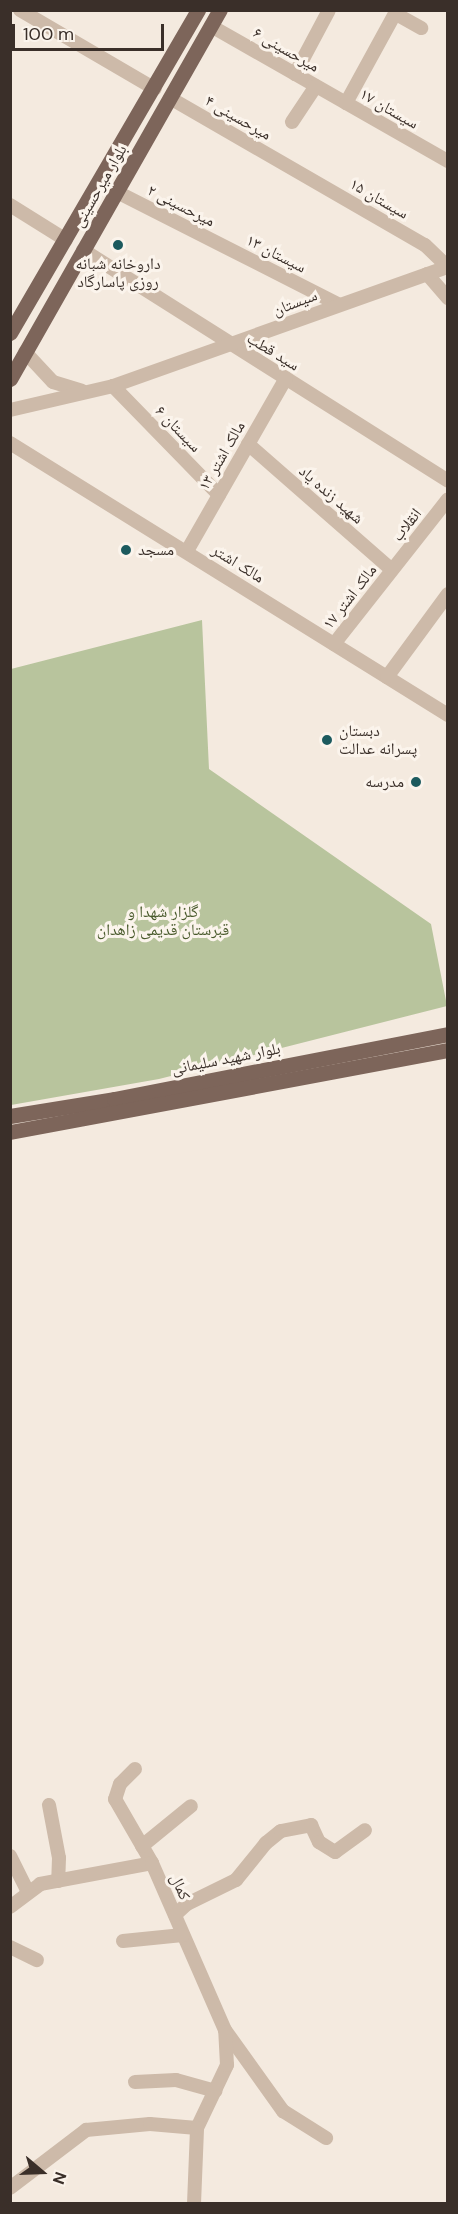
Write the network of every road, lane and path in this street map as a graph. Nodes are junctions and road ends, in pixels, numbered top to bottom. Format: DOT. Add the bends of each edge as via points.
graph roads {
  1 [pos="20,10"];
  2 [pos="220,10"];
  3 [pos="329,10"];
  4 [pos="194,12"];
  5 [pos="396,12"];
  6 [pos="211,26"];
  7 [pos="420,28"];
  8 [pos="295,74"];
  9 [pos="316,86"];
  10 [pos="155,89"];
  11 [pos="170,98"];
  12 [pos="346,103"];
  13 [pos="292,122"];
  14 [pos="128,135"];
  15 [pos="144,146"];
  16 [pos="447,161"];
  17 [pos="290,167"];
  18 [pos="117,192"];
  19 [pos="10,205"];
  20 [pos="66,240"];
  21 [pos="82,250"];
  22 [pos="231,250"];
  23 [pos="447,267"];
  24 [pos="427,274"];
  25 [pos="447,298"];
  26 [pos="338,304"];
  27 [pos="16,312"];
  28 [pos="10,333"];
  29 [pos="230,345"];
  30 [pos="25,352"];
  31 [pos="286,378"];
  32 [pos="10,379"];
  33 [pos="113,386"];
  34 [pos="87,392"];
  35 [pos="10,410"];
  36 [pos="10,443"];
  37 [pos="248,444"];
  38 [pos="447,481"];
  39 [pos="219,495"];
  40 [pos="447,499"];
  41 [pos="187,551"];
  42 [pos="392,570"];
  43 [pos="444,598"];
  44 [pos="334,644"];
  45 [pos="387,678"];
  46 [pos="447,715"];
  47 [pos="447,1034"];
  48 [pos="447,1050"];
  49 [pos="10,1116"];
  50 [pos="10,1132"];
  51 [pos="135,1768"];
  52 [pos="49,1805"];
  53 [pos="191,1806"];
  54 [pos="365,1830"];
  55 [pos="142,1846"];
  56 [pos="10,1856"];
  57 [pos="152,1863"];
  58 [pos="58,1881"];
  59 [pos="28,1892"];
  60 [pos="12,1903"];
  61 [pos="175,1916"];
  62 [pos="183,1935"];
  63 [pos="123,1941"];
  64 [pos="10,1947"];
  65 [pos="38,1960"];
  66 [pos="225,2030"];
  67 [pos="135,2082"];
  68 [pos="216,2091"];
  69 [pos="197,2128"];
  70 [pos="326,2138"];
  71 [pos="10,2188"];
  72 [pos="194,2204"];
  1 -- 10 [label="street"];
  2 -- 6 [label="main road, بلوار میرحسینی"];
  3 -- 8 [label="street"];
  4 -- 10 [label="main road, بلوار میرحسینی"];
  5 -- 7 [label="street"];
  5 -- 12 [label="street"];
  6 -- 8 [label="street, میرحسینی ۶"];
  6 -- 11 [label="main road, بلوار میرحسینی"];
  8 -- 9 [label="street, میرحسینی ۶"];
  9 -- 12 [label="street, میرحسینی ۶"];
  9 -- 13 [label="street"];
  10 -- 14 [label="main road, بلوار میرحسینی"];
  11 -- 15 [label="main road, بلوار میرحسینی"];
  11 -- 17 [label="street, میرحسینی ۴"];
  12 -- 16 [label="street, سیستان ۱۷"];
  14 -- 15 [label="main road"];
  14 -- 20 [label="main road, بلوار میرحسینی"];
  15 -- 18 [label="main road, بلوار میرحسینی"];
  17 -- 23 [label="street, سیستان ۱۵" via="425,245"];
  18 -- 21 [label="main road, بلوار میرحسینی"];
  18 -- 22 [label="street, میرحسینی ۲"];
  19 -- 20 [label="street"];
  20 -- 27 [label="main road, بلوار میرحسینی"];
  21 -- 29 [label="street, سید قطب"];
  21 -- 30 [label="main road, بلوار میرحسینی"];
  22 -- 26 [label="street, سیستان ۱۳"];
  23 -- 24 [label="street, سیستان"];
  24 -- 25 [label="street"];
  24 -- 26 [label="street, سیستان"];
  26 -- 29 [label="street, سیستان"];
  27 -- 28 [label="main road, بلوار میرحسینی"];
  29 -- 31 [label="street, سید قطب"];
  29 -- 33 [label="street, سیستان"];
  30 -- 32 [label="main road, بلوار میرحسینی"];
  30 -- 34 [label="street, سیستان" via="53,382"];
  31 -- 37 [label="street, مالک اشتر ۱۳"];
  31 -- 38 [label="street, سید قطب"];
  33 -- 34 [label="street, سیستان"];
  33 -- 39 [label="street, سیستان ۶"];
  34 -- 35 [label="street, سیستان"];
  36 -- 41 [label="street, مالک اشتر"];
  37 -- 39 [label="street, مالک اشتر ۱۳"];
  37 -- 42 [label="street, شهید زنده یاد"];
  39 -- 41 [label="street, مالک اشتر ۱۳"];
  40 -- 42 [label="street, انقلاب"];
  41 -- 44 [label="street, مالک اشتر"];
  42 -- 44 [label="street, مالک اشتر ۱۷"];
  43 -- 45 [label="street"];
  44 -- 45 [label="street, مالک اشتر"];
  45 -- 46 [label="street, مالک اشتر"];
  47 -- 49 [label="main road, بلوار شهید سلیمانی" via="114,1100"];
  48 -- 50 [label="main road, بلوار شهید سلیمانی"];
  51 -- 55 [label="street" via="120,1784 115,1799"];
  52 -- 58 [label="street"];
  53 -- 55 [label="street"];
  54 -- 61 [label="street" via="335,1852 319,1842 311,1825 281,1831 236,1880 187,1904"];
  55 -- 57 [label="street"];
  56 -- 59 [label="street"];
  57 -- 58 [label="street, کمال"];
  57 -- 61 [label="street, کمال"];
  58 -- 59 [label="street, کمال" via="40,1884"];
  59 -- 60 [label="street, کمال"];
  61 -- 62 [label="street, کمال"];
  62 -- 63 [label="street"];
  62 -- 66 [label="street, کمال"];
  64 -- 65 [label="street"];
  66 -- 68 [label="street" via="228,2065"];
  66 -- 70 [label="street" via="280,2107"];
  67 -- 68 [label="street" via="176,2080"];
  68 -- 69 [label="street"];
  69 -- 71 [label="street" via="150,2124 86,2130"];
  69 -- 72 [label="street"];
}
